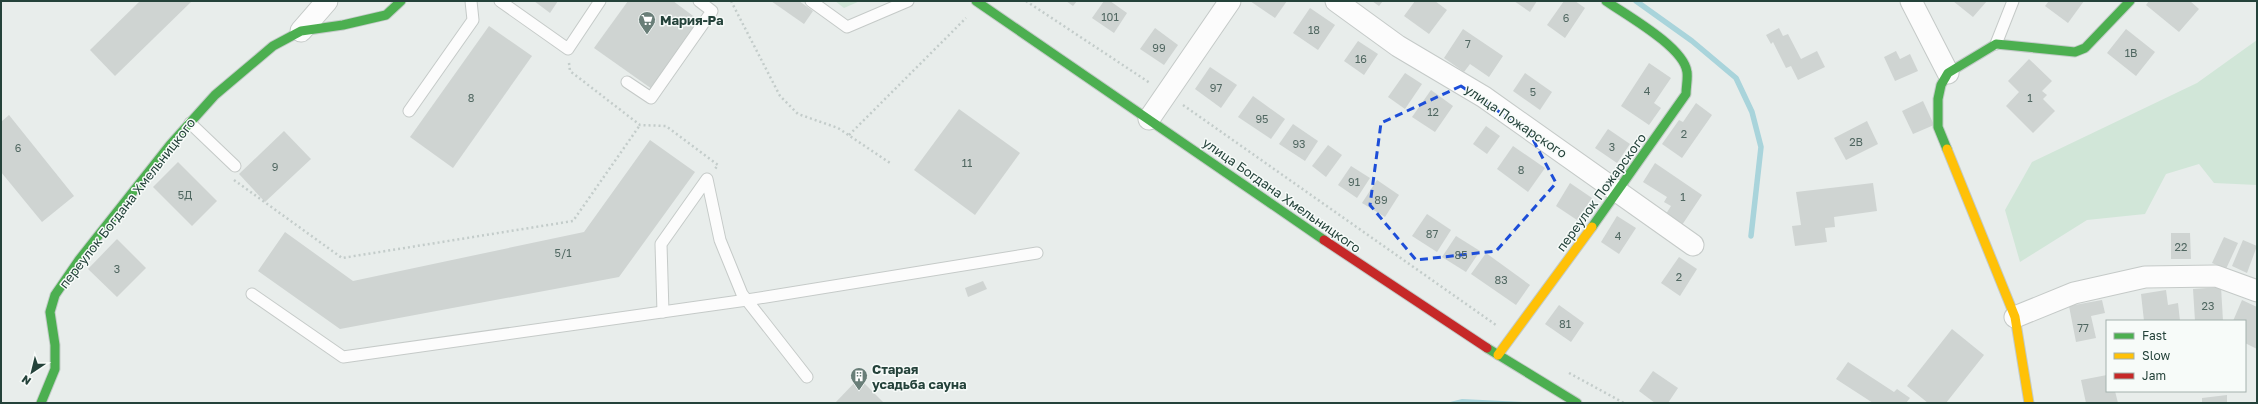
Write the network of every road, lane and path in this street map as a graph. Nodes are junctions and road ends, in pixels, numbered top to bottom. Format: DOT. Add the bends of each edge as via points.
graph roads {
  1 [pos="327,1"];
  2 [pos="401,1"];
  3 [pos="471,1"];
  4 [pos="500,1"];
  5 [pos="600,1"];
  6 [pos="699,1"];
  7 [pos="732,1"];
  8 [pos="811,1"];
  9 [pos="908,1"];
  10 [pos="1026,1"];
  11 [pos="1230,1"];
  12 [pos="1336,1"];
  13 [pos="1606,1"];
  14 [pos="1911,1"];
  15 [pos="2013,1"];
  16 [pos="2130,1"];
  17 [pos="978,2"];
  18 [pos="301,31"];
  19 [pos="1996,44"];
  20 [pos="568,49"];
  21 [pos="1948,73"];
  22 [pos="627,82"];
  23 [pos="1166,93"];
  24 [pos="409,111"];
  25 [pos="1149,119"];
  26 [pos="190,123"];
  27 [pos="640,125"];
  28 [pos="849,135"];
  29 [pos="890,162"];
  30 [pos="235,166"];
  31 [pos="707,179"];
  32 [pos="1618,192"];
  33 [pos="1692,245"];
  34 [pos="1037,253"];
  35 [pos="2257,291"];
  36 [pos="252,294"];
  37 [pos="747,300"];
  38 [pos="663,312"];
  39 [pos="2015,317"];
  40 [pos="1512,336"];
  41 [pos="1498,355"];
  42 [pos="1564,370"];
  43 [pos="807,377"];
  44 [pos="42,401"];
  45 [pos="1577,403"];
  46 [pos="1624,403"];
  47 [pos="2029,403"];
  1 -- 18 [label="street, переулок Богдана Хмельницкого"];
  2 -- 18 [label="street, переулок Богдана Хмельницкого" via="386,16"];
  3 -- 24 [label="lane" via="473,20"];
  4 -- 20 [label="lane"];
  5 -- 20 [label="lane"];
  6 -- 22 [label="lane" via="712,11 651,98"];
  7 -- 28 [label="path" via="780,96 798,114 838,128"];
  8 -- 9 [label="lane" via="847,26"];
  10 -- 23 [label="path"];
  11 -- 23 [label="street"];
  12 -- 32 [label="street, улица Пожарского" via="1398,46 1484,97"];
  13 -- 32 [label="street, переулок Пожарского" via="1663,40 1677,53 1687,71 1686,94"];
  14 -- 21 [label="street"];
  15 -- 19 [label="lane"];
  16 -- 19 [label="street" via="2096,38 2085,48 2075,52"];
  17 -- 25 [label="street, улица Богдана Хмельницкого"];
  17 -- 28 [label="path"];
  18 -- 26 [label="street, переулок Богдана Хмельницкого" via="273,46 250,65 215,95"];
  19 -- 21 [label="street"];
  20 -- 27 [label="path" via="570,71"];
  21 -- 39 [label="street" via="1941,85 1938,99 1938,127"];
  23 -- 25 [label="street"];
  23 -- 40 [label="path"];
  25 -- 41 [label="street, улица Богдана Хмельницкого" via="1329,244"];
  26 -- 30 [label="lane"];
  26 -- 44 [label="street, переулок Богдана Хмельницкого" via="170,145 55,294 50,312 55,344 55,369"];
  27 -- 30 [label="path" via="573,221 342,258 234,182"];
  27 -- 31 [label="path" via="666,126 718,165"];
  28 -- 29 [label="path"];
  31 -- 37 [label="lane" via="720,240 742,294"];
  31 -- 38 [label="lane" via="661,244"];
  32 -- 33 [label="street, улица Пожарского"];
  32 -- 40 [label="street, переулок Пожарского"];
  34 -- 37 [label="lane"];
  35 -- 39 [label="street" via="2216,276 2145,277 2074,293"];
  36 -- 38 [label="lane" via="343,357"];
  37 -- 38 [label="lane"];
  37 -- 43 [label="lane"];
  39 -- 47 [label="street"];
  40 -- 41 [label="street, переулок Пожарского"];
  41 -- 45 [label="street, улица Богдана Хмельницкого"];
  42 -- 46 [label="path"];
}
